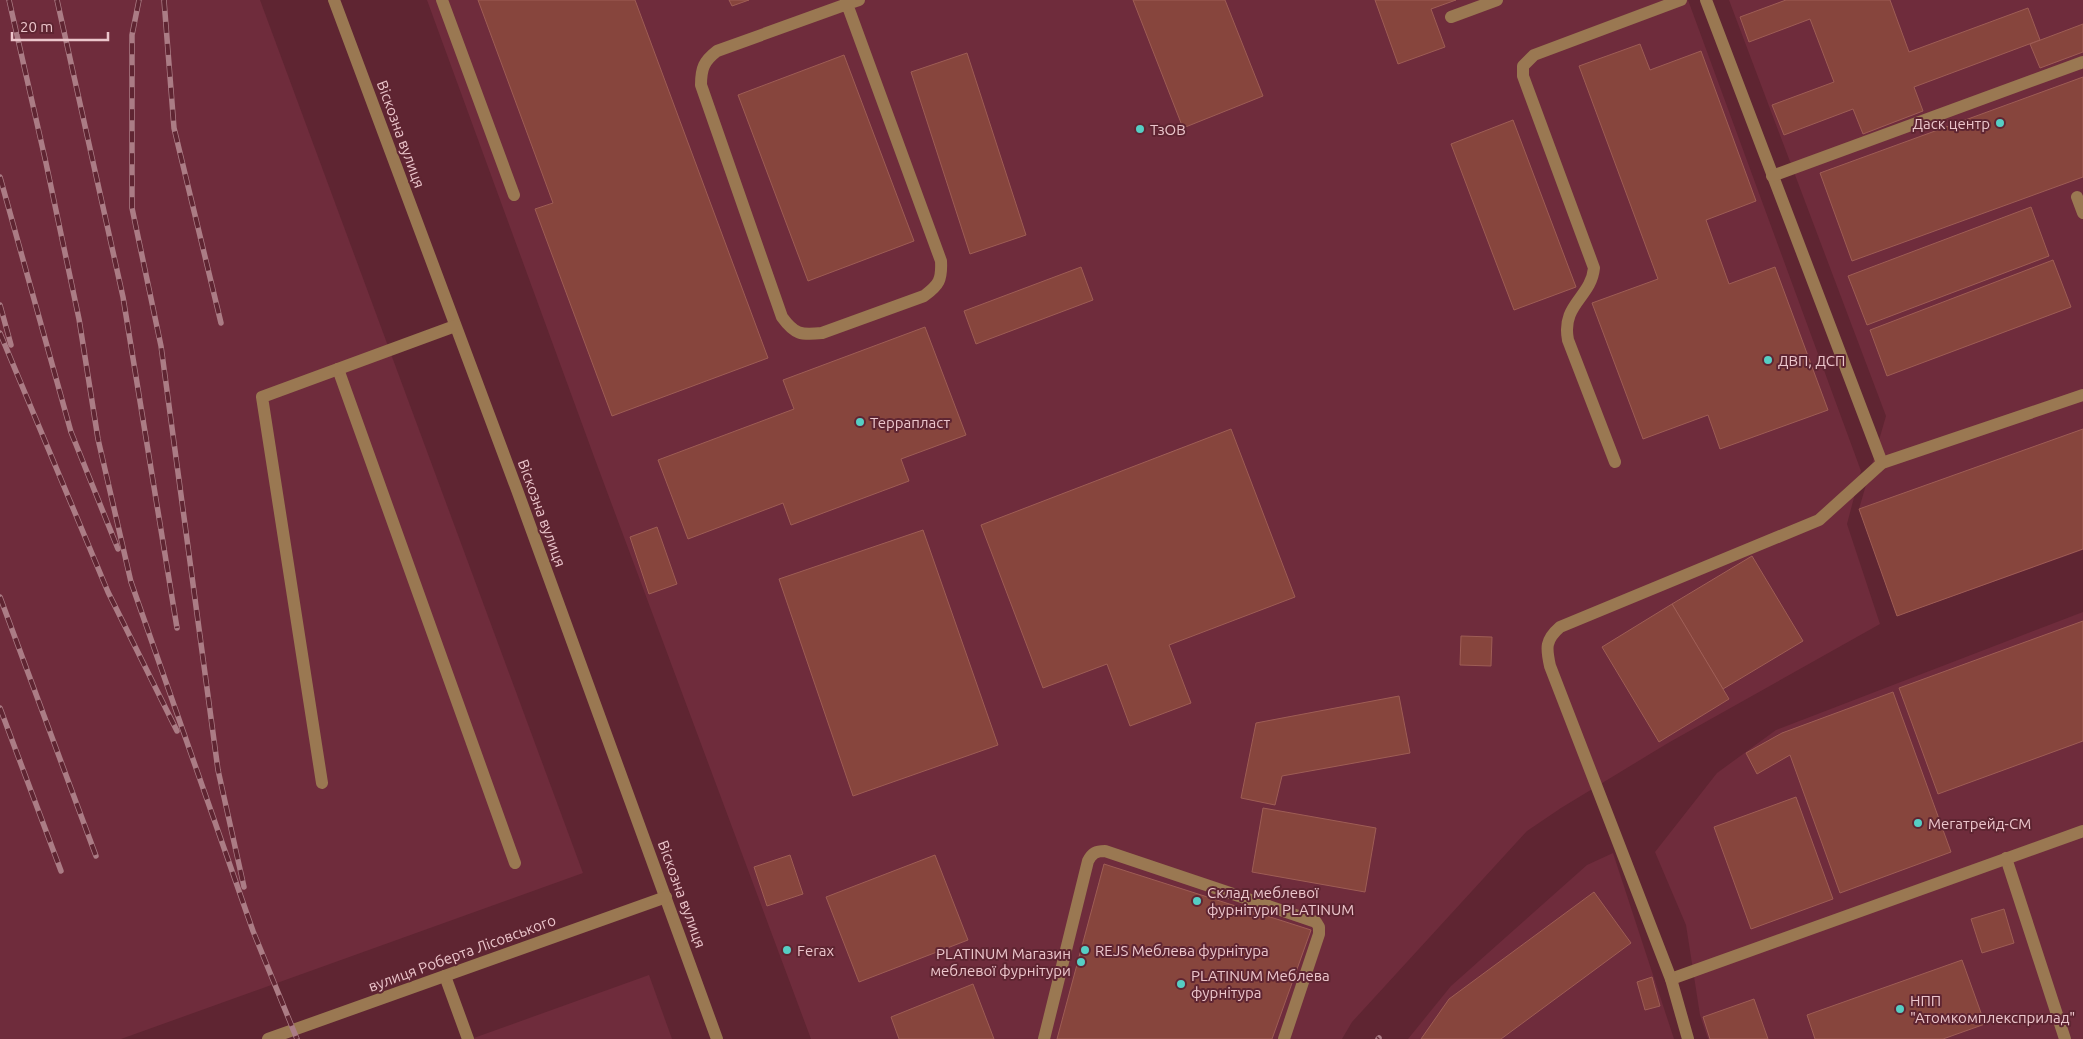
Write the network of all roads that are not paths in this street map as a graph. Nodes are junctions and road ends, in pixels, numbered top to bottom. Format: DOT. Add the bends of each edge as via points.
graph roads {
  1 [pos="334,0"];
  2 [pos="442,0"];
  3 [pos="859,0"];
  4 [pos="1497,0"];
  5 [pos="1680,0"];
  6 [pos="1706,0"];
  7 [pos="847,4"];
  8 [pos="1452,17"];
  9 [pos="2083,62"];
  10 [pos="1772,176"];
  11 [pos="514,195"];
  12 [pos="2076,197"];
  13 [pos="2083,213"];
  14 [pos="455,326"];
  15 [pos="338,369"];
  16 [pos="2083,395"];
  17 [pos="1615,462"];
  18 [pos="1882,464"];
  19 [pos="322,783"];
  20 [pos="2083,831"];
  21 [pos="2006,858"];
  22 [pos="516,863"];
  23 [pos="666,897"];
  24 [pos="445,976"];
  25 [pos="1671,979"];
  26 [pos="268,1039"];
  27 [pos="468,1039"];
  28 [pos="717,1039"];
  29 [pos="1044,1039"];
  30 [pos="1284,1039"];
  31 [pos="1688,1039"];
  32 [pos="2065,1039"];
  1 -- 14 [label="street, Віскозна вулиця"];
  2 -- 11 [label="street"];
  3 -- 7 [label="street"];
  4 -- 8 [label="street"];
  5 -- 17 [label="street" via="1534,54 1523,66 1523,76 1594,268 1588,288 1572,308 1566,329"];
  6 -- 10 [label="street"];
  7 -- 7 [label="street" via="717,51 701,70 701,85 782,317 791,329 805,335 822,333 924,296 935,288 942,275 941,261"];
  9 -- 10 [label="street"];
  10 -- 18 [label="street"];
  12 -- 13 [label="street"];
  14 -- 15 [label="street"];
  14 -- 23 [label="street, Віскозна вулиця"];
  15 -- 19 [label="street" via="262,397"];
  15 -- 22 [label="street"];
  16 -- 18 [label="street"];
  18 -- 25 [label="street" via="1819,520 1560,627 1551,635 1547,651 1550,666"];
  20 -- 21 [label="street"];
  21 -- 25 [label="street"];
  21 -- 32 [label="street"];
  23 -- 24 [label="street, вулиця Роберта Лісовського"];
  23 -- 28 [label="street, Віскозна вулиця"];
  24 -- 26 [label="street, вулиця Роберта Лісовського"];
  24 -- 27 [label="street"];
  25 -- 31 [label="street"];
  29 -- 30 [label="street" via="1088,861 1097,851 1105,851 1316,922 1319,934"];
}
